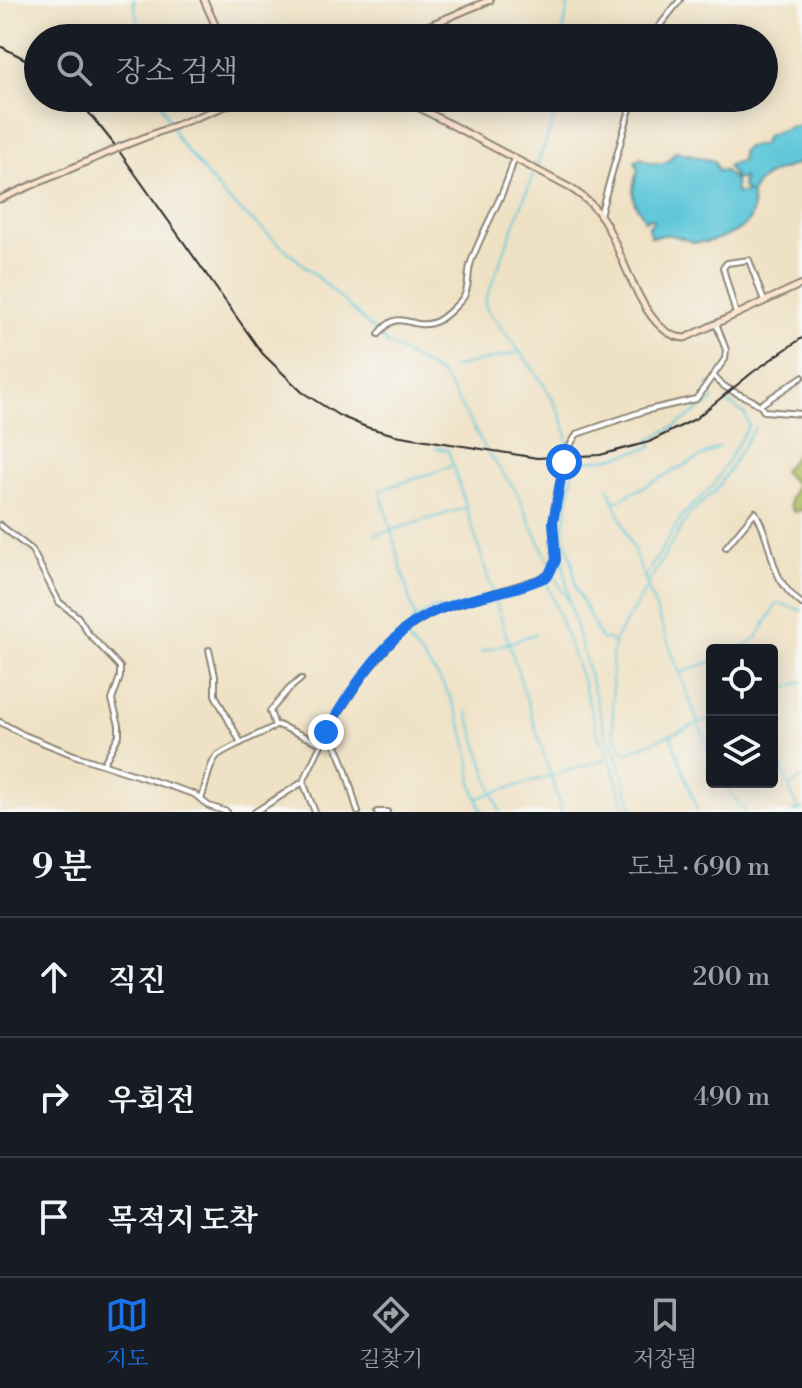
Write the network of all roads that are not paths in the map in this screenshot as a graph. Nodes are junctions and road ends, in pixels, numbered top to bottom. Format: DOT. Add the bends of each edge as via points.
graph roads {
  1 [pos="204,0"];
  2 [pos="490,0"];
  3 [pos="680,0"];
  4 [pos="215,24"];
  5 [pos="433,24"];
  6 [pos="661,24"];
  7 [pos="210,112"];
  8 [pos="427,112"];
  9 [pos="629,112"];
  10 [pos="514,158"];
  11 [pos="0,199"];
  12 [pos="600,215"];
  13 [pos="802,284"];
  14 [pos="764,301"];
  15 [pos="736,314"];
  16 [pos="716,323"];
  17 [pos="379,334"];
  18 [pos="713,375"];
  19 [pos="802,377"];
  20 [pos="760,405"];
  21 [pos="802,414"];
  22 [pos="0,525"];
  23 [pos="726,547"];
  24 [pos="802,604"];
  25 [pos="209,650"];
  26 [pos="301,679"];
  27 [pos="0,722"];
  28 [pos="275,726"];
  29 [pos="326,732"];
  30 [pos="241,743"];
  31 [pos="320,743"];
  32 [pos="104,763"];
  33 [pos="303,782"];
  34 [pos="201,799"];
  35 [pos="227,812"];
  36 [pos="255,812"];
  37 [pos="315,812"];
  38 [pos="358,812"];
  39 [pos="377,812"];
  40 [pos="387,812"];
  1 -- 4 [label="main road"];
  2 -- 5 [label="main road"];
  3 -- 6 [label="street"];
  7 -- 11 [label="main road"];
  8 -- 10 [label="main road"];
  9 -- 12 [label="street"];
  10 -- 12 [label="main road" via="581,195"];
  10 -- 17 [label="street" via="502,198 471,262 464,296 433,324 396,320"];
  12 -- 16 [label="main road" via="661,330 685,338"];
  13 -- 14 [label="main road"];
  14 -- 15 [label="main road"];
  14 -- 15 [label="street" via="749,260 727,263 723,268"];
  15 -- 16 [label="main road"];
  16 -- 18 [label="street" via="726,350"];
  18 -- 20 [label="street" via="727,390"];
  18 -- 29 [label="street" via="696,399 577,434 564,455 553,522 556,560 548,576 433,612 409,626 365,673"];
  19 -- 20 [label="street"];
  20 -- 21 [label="street" via="767,412"];
  22 -- 32 [label="street" via="32,550 59,602 120,667 112,700 119,735"];
  23 -- 24 [label="street" via="755,512 766,532 775,573 785,591"];
  25 -- 30 [label="street" via="215,695"];
  26 -- 28 [label="street" via="270,711"];
  27 -- 32 [label="street"];
  28 -- 30 [label="street"];
  28 -- 31 [label="street"];
  29 -- 31 [label="street"];
  29 -- 38 [label="street" via="338,750"];
  30 -- 34 [label="street" via="215,758"];
  31 -- 33 [label="street"];
  32 -- 34 [label="street"];
  33 -- 36 [label="street"];
  33 -- 37 [label="street"];
  34 -- 35 [label="street"];
  39 -- 40 [label="street"];
}
